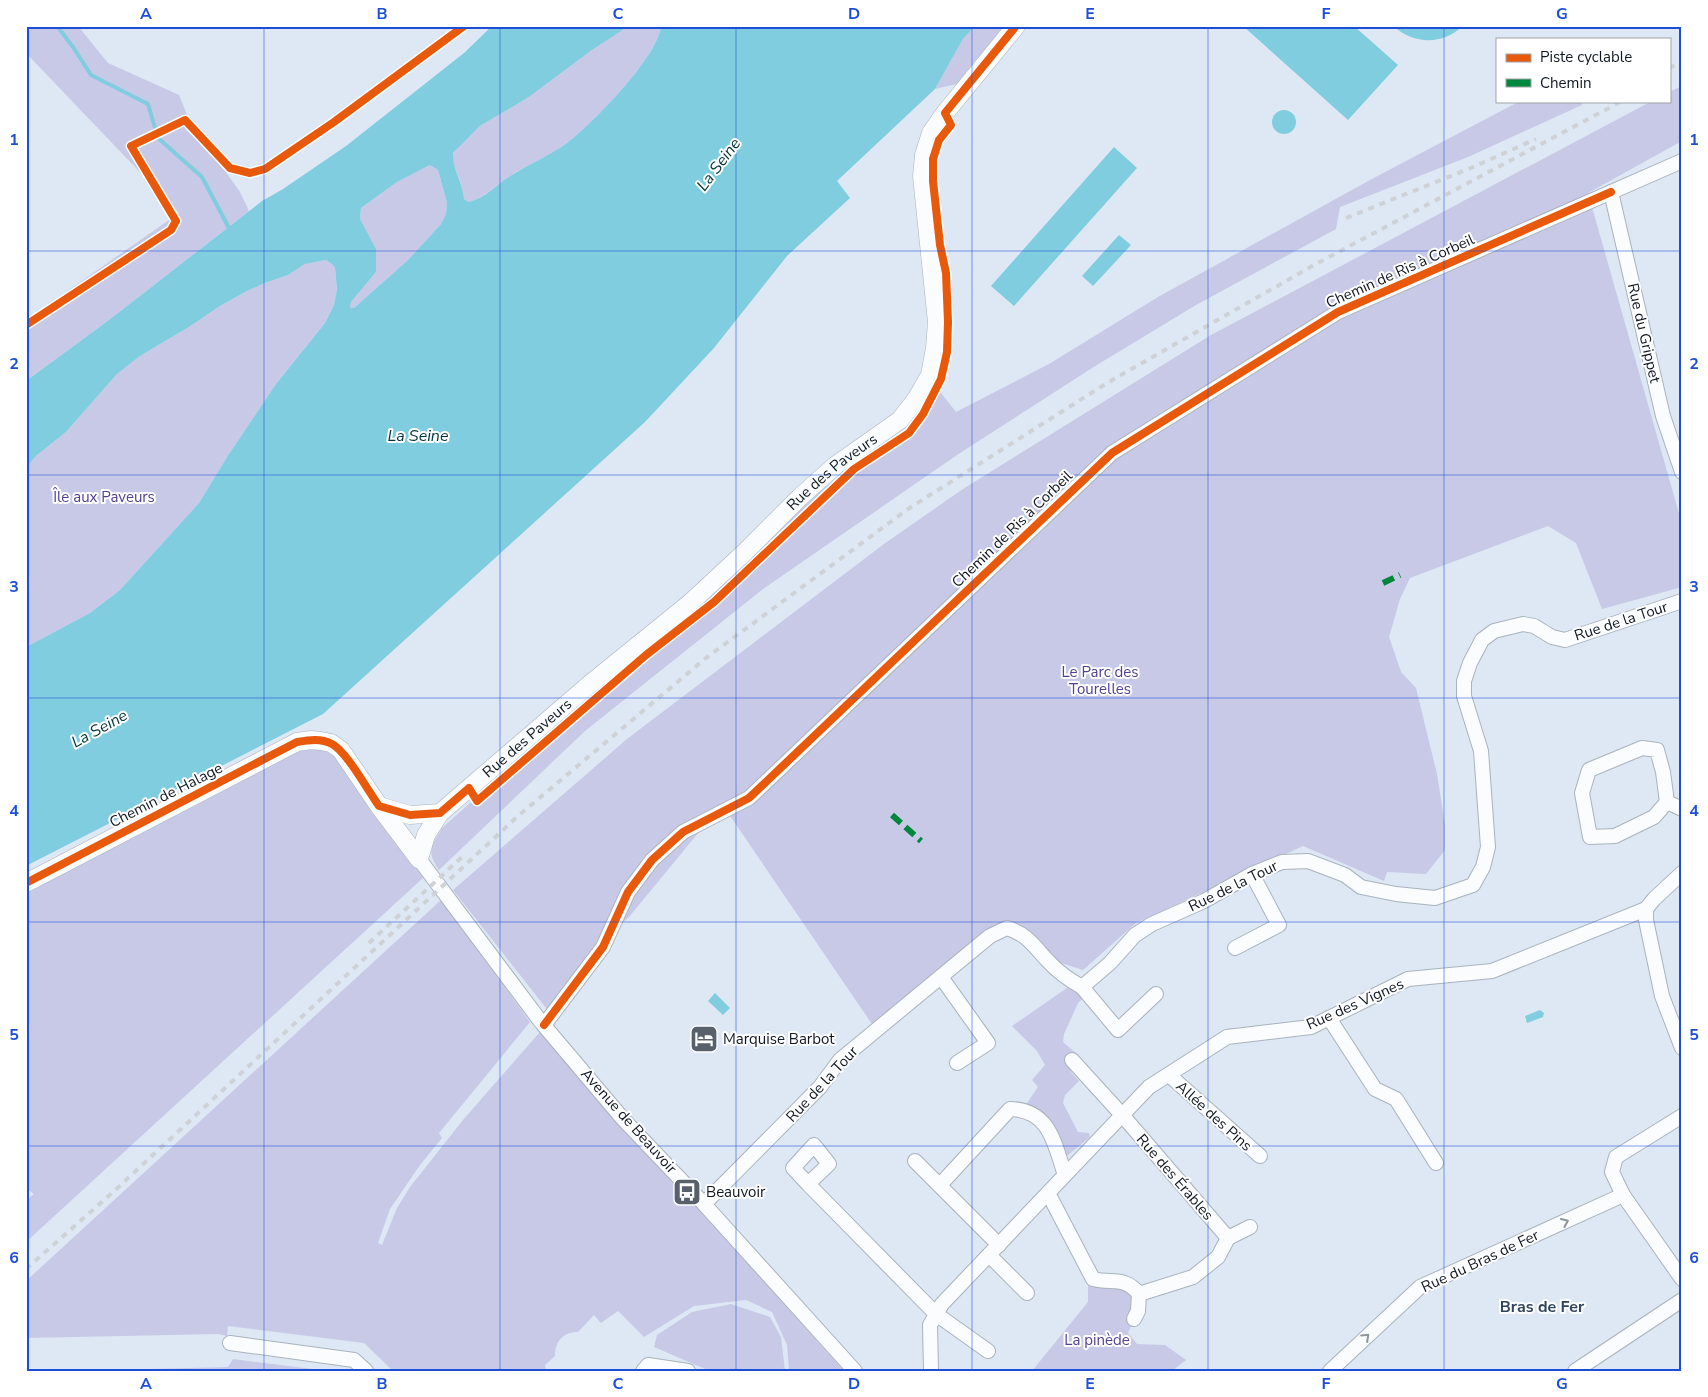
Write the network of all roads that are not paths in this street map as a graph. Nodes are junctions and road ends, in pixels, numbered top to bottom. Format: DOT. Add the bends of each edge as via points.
graph roads {
  1 [pos="1016,26"];
  2 [pos="1682,161"];
  3 [pos="1611,192"];
  4 [pos="1682,472"];
  5 [pos="1682,601"];
  6 [pos="1666,802"];
  7 [pos="379,806"];
  8 [pos="1682,809"];
  9 [pos="440,813"];
  10 [pos="418,858"];
  11 [pos="1682,873"];
  12 [pos="1252,874"];
  13 [pos="26,883"];
  14 [pos="1646,909"];
  15 [pos="1235,948"];
  16 [pos="941,977"];
  17 [pos="1082,987"];
  18 [pos="1156,994"];
  19 [pos="1329,1018"];
  20 [pos="544,1025"];
  21 [pos="1682,1048"];
  22 [pos="1072,1060"];
  23 [pos="957,1063"];
  24 [pos="1169,1075"];
  25 [pos="1123,1116"];
  26 [pos="1682,1116"];
  27 [pos="1260,1156"];
  28 [pos="915,1161"];
  29 [pos="1436,1163"];
  30 [pos="1065,1175"];
  31 [pos="808,1184"];
  32 [pos="940,1185"];
  33 [pos="1048,1194"];
  34 [pos="1623,1195"];
  35 [pos="704,1204"];
  36 [pos="1250,1227"];
  37 [pos="1228,1238"];
  38 [pos="999,1244"];
  39 [pos="989,1255"];
  40 [pos="1682,1279"];
  41 [pos="1027,1293"];
  42 [pos="1139,1294"];
  43 [pos="1682,1300"];
  44 [pos="936,1314"];
  45 [pos="1134,1319"];
  46 [pos="230,1343"];
  47 [pos="988,1351"];
  48 [pos="366,1371"];
  49 [pos="643,1371"];
  50 [pos="688,1371"];
  51 [pos="855,1371"];
  52 [pos="931,1371"];
  53 [pos="1330,1371"];
  54 [pos="1575,1371"];
  1 -- 9 [label="street, Rue des Paveurs" via="945,113 931,133 924,155 922,176 936,322 930,375 917,398 900,420 836,465 688,604"];
  2 -- 3 [label="street, Chemin de Ris à Corbeil"];
  3 -- 4 [label="street, Rue du Grippet" via="1663,416"];
  3 -- 20 [label="street, Chemin de Ris à Corbeil" via="1338,312 1112,453 749,798 683,832 652,860 628,892 603,947"];
  5 -- 12 [label="street, Rue de la Tour" via="1565,640 1523,624 1494,631 1482,640 1464,681 1464,696 1481,752 1488,847 1483,867 1473,885 1435,898 1396,894 1361,887 1345,875 1308,861 1282,862"];
  6 -- 6 [label="street" via="1657,750 1642,748 1589,770 1582,793 1590,837 1615,836 1654,818"];
  6 -- 8 [label="street"];
  7 -- 9 [label="street" via="410,815"];
  7 -- 10 [label="street"];
  7 -- 13 [label="street, Chemin de Halage" via="341,750 321,740 297,742"];
  9 -- 10 [label="street, Rue des Paveurs" via="426,835"];
  10 -- 20 [label="street, Avenue de Beauvoir"];
  11 -- 14 [label="street"];
  12 -- 15 [label="street" via="1279,925"];
  12 -- 17 [label="street, Rue de la Tour" via="1135,935"];
  14 -- 19 [label="street, Rue des Vignes" via="1492,971 1408,980"];
  14 -- 21 [label="street" via="1662,996"];
  16 -- 17 [label="street, Rue de la Tour" via="990,936 1007,928 1018,931 1066,978"];
  16 -- 23 [label="street" via="988,1043"];
  16 -- 35 [label="street, Rue de la Tour" via="840,1060 820,1087"];
  17 -- 18 [label="street" via="1118,1030"];
  19 -- 24 [label="street, Rue des Vignes" via="1311,1027 1227,1037"];
  19 -- 29 [label="street" via="1375,1089 1396,1099"];
  20 -- 35 [label="street, Avenue de Beauvoir" via="623,1119"];
  22 -- 25 [label="street, Rue des Érables"];
  24 -- 25 [label="street, Rue des Vignes" via="1149,1087"];
  24 -- 27 [label="street, Allée des Pins"];
  25 -- 30 [label="street, Rue des Vignes"];
  25 -- 37 [label="street, Rue des Érables"];
  26 -- 34 [label="street" via="1616,1157 1612,1172"];
  28 -- 32 [label="street"];
  30 -- 32 [label="street" via="1049,1132 1039,1117 1023,1109 1010,1109"];
  30 -- 33 [label="street, Rue des Vignes"];
  31 -- 44 [label="street"];
  32 -- 38 [label="street"];
  33 -- 38 [label="street, Rue des Vignes"];
  33 -- 42 [label="street" via="1093,1279 1120,1281 1134,1287"];
  34 -- 40 [label="street"];
  53 -- 34 [label="street, Rue du Bras de Fer, one-way" via="1420,1287"];
  35 -- 51 [label="street, Avenue de Beauvoir"];
  36 -- 37 [label="street"];
  37 -- 42 [label="street" via="1218,1257 1193,1277"];
  38 -- 39 [label="street, Rue des Vignes"];
  39 -- 41 [label="street"];
  39 -- 44 [label="street, Rue des Vignes"];
  42 -- 45 [label="street" via="1138,1312"];
  43 -- 54 [label="street"];
  44 -- 47 [label="street"];
  44 -- 52 [label="street, Rue des Vignes" via="930,1325"];
  46 -- 48 [label="street" via="354,1360"];
  49 -- 50 [label="street" via="648,1365"];
}
